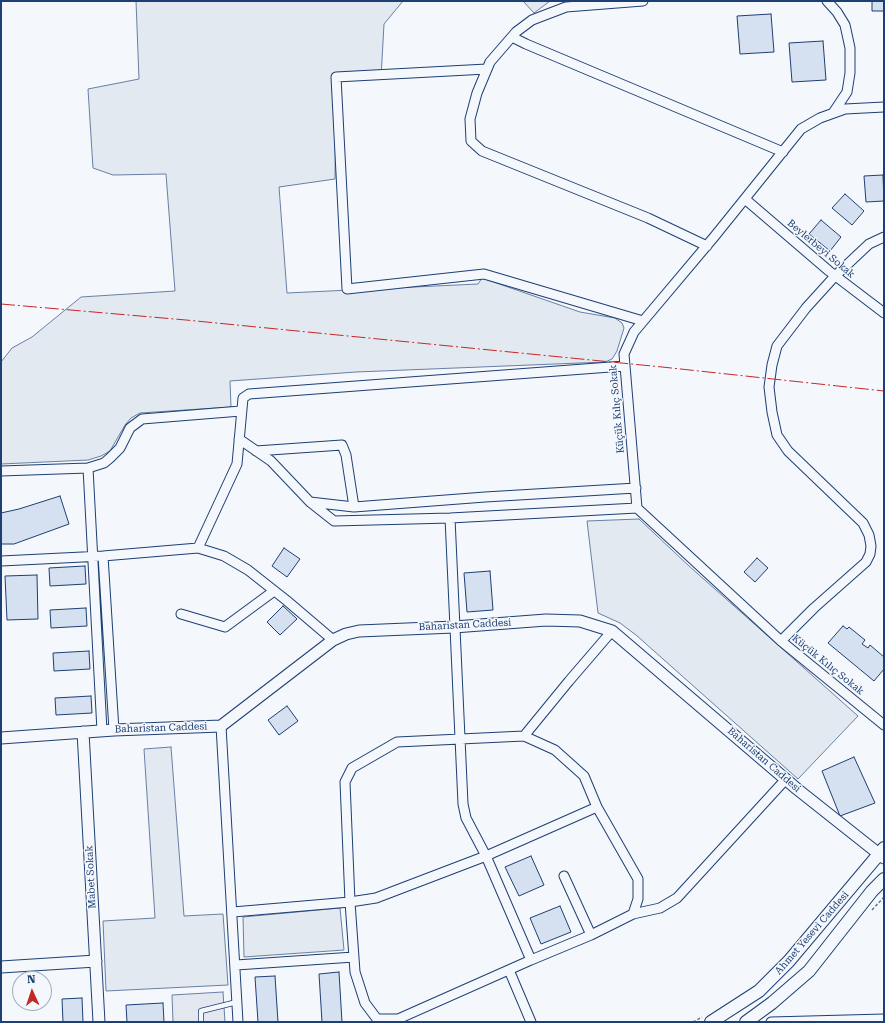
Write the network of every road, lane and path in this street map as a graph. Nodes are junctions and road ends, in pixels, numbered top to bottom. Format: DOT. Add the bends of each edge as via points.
graph roads {
  1 [pos="643,1"];
  2 [pos="827,1"];
  3 [pos="512,37"];
  4 [pos="487,69"];
  5 [pos="884,107"];
  6 [pos="833,113"];
  7 [pos="782,152"];
  8 [pos="745,199"];
  9 [pos="884,237"];
  10 [pos="707,246"];
  11 [pos="835,276"];
  12 [pos="884,313"];
  13 [pos="643,321"];
  14 [pos="624,366"];
  15 [pos="241,411"];
  16 [pos="239,439"];
  17 [pos="256,451"];
  18 [pos="88,468"];
  19 [pos="1,471"];
  20 [pos="636,488"];
  21 [pos="310,502"];
  22 [pos="354,507"];
  23 [pos="637,508"];
  24 [pos="450,518"];
  25 [pos="198,548"];
  26 [pos="94,556"];
  27 [pos="103,556"];
  28 [pos="1,561"];
  29 [pos="274,591"];
  30 [pos="181,614"];
  31 [pos="454,627"];
  32 [pos="612,631"];
  33 [pos="333,640"];
  34 [pos="781,641"];
  35 [pos="884,725"];
  36 [pos="221,726"];
  37 [pos="114,730"];
  38 [pos="102,731"];
  39 [pos="83,732"];
  40 [pos="524,736"];
  41 [pos="1,738"];
  42 [pos="459,740"];
  43 [pos="786,779"];
  44 [pos="597,807"];
  45 [pos="882,853"];
  46 [pos="486,856"];
  47 [pos="564,876"];
  48 [pos="884,879"];
  49 [pos="350,902"];
  50 [pos="233,912"];
  51 [pos="633,914"];
  52 [pos="591,935"];
  53 [pos="354,957"];
  54 [pos="531,960"];
  55 [pos="96,961"];
  56 [pos="236,965"];
  57 [pos="1,966"];
  58 [pos="510,970"];
  59 [pos="238,1002"];
  60 [pos="884,1019"];
  61 [pos="378,1020"];
  62 [pos="99,1022"];
  63 [pos="201,1022"];
  64 [pos="238,1022"];
  65 [pos="531,1022"];
  66 [pos="711,1022"];
  67 [pos="746,1022"];
  68 [pos="771,1022"];
  1 -- 3 [label="street" via="566,6 532,20"];
  2 -- 6 [label="street" via="845,25 850,48 847,92"];
  3 -- 4 [label="street"];
  3 -- 7 [label="street"];
  4 -- 10 [label="street" via="470,119 471,141 482,151 648,218"];
  4 -- 13 [label="street" via="336,77 347,289 484,274"];
  5 -- 6 [label="street, Küçük Kılıç Sokak" via="845,109"];
  6 -- 7 [label="street, Küçük Kılıç Sokak" via="801,130"];
  7 -- 8 [label="street, Küçük Kılıç Sokak"];
  8 -- 10 [label="street, Küçük Kılıç Sokak"];
  8 -- 11 [label="street, Beylerbeyi Sokak"];
  9 -- 11 [label="street" via="869,244"];
  10 -- 13 [label="street, Küçük Kılıç Sokak"];
  11 -- 12 [label="street, Beylerbeyi Sokak"];
  11 -- 34 [label="street" via="777,346 769,387 772,412 778,435 788,451 863,523 869,535 870,554 866,562"];
  13 -- 14 [label="street, Küçük Kılıç Sokak" via="634,332 624,354"];
  14 -- 15 [label="street" via="248,394 243,398"];
  14 -- 20 [label="street, Küçük Kılıç Sokak"];
  15 -- 16 [label="street"];
  15 -- 18 [label="street" via="142,419 130,428 120,448 110,458 104,463"];
  16 -- 17 [label="street"];
  16 -- 25 [label="street" via="237,464"];
  17 -- 21 [label="street" via="271,461"];
  17 -- 22 [label="street" via="342,445 346,455"];
  18 -- 19 [label="street"];
  18 -- 26 [label="street"];
  20 -- 22 [label="street"];
  20 -- 23 [label="street, Küçük Kılıç Sokak"];
  21 -- 22 [label="street"];
  21 -- 24 [label="street" via="334,521"];
  23 -- 24 [label="street"];
  23 -- 34 [label="street, Küçük Kılıç Sokak"];
  24 -- 31 [label="street"];
  25 -- 27 [label="street"];
  25 -- 29 [label="street" via="224,556 248,570"];
  26 -- 27 [label="street"];
  26 -- 28 [label="street"];
  26 -- 38 [label="street"];
  27 -- 37 [label="street"];
  29 -- 30 [label="street" via="224,627"];
  29 -- 33 [label="street"];
  31 -- 32 [label="street, Baharistan Caddesi" via="565,620 580,621"];
  31 -- 33 [label="street, Baharistan Caddesi" via="371,630 346,634"];
  31 -- 42 [label="street"];
  32 -- 40 [label="street"];
  32 -- 43 [label="street, Baharistan Caddesi"];
  33 -- 36 [label="street, Baharistan Caddesi"];
  34 -- 35 [label="street, Küçük Kılıç Sokak"];
  36 -- 37 [label="street, Baharistan Caddesi"];
  36 -- 50 [label="street"];
  37 -- 38 [label="street, Baharistan Caddesi"];
  38 -- 39 [label="street, Baharistan Caddesi"];
  39 -- 41 [label="street, Baharistan Caddesi"];
  39 -- 55 [label="street, Mabet Sokak"];
  40 -- 42 [label="street"];
  40 -- 44 [label="street" via="555,750 584,776"];
  42 -- 46 [label="street" via="466,818"];
  42 -- 49 [label="street" via="397,742 352,768 344,782"];
  43 -- 45 [label="street, Baharistan Caddesi"];
  43 -- 51 [label="street" via="677,898 660,908"];
  44 -- 46 [label="street"];
  44 -- 51 [label="street" via="638,879 638,900"];
  45 -- 66 [label="main road, Ahmet Yesevi Caddesi" via="789,961 759,991"];
  46 -- 49 [label="street" via="376,898"];
  46 -- 54 [label="street"];
  47 -- 52 [label="street"];
  48 -- 67 [label="main road, Ahmet Yesevi Caddesi" via="809,971"];
  49 -- 50 [label="street"];
  49 -- 53 [label="street"];
  50 -- 56 [label="street"];
  51 -- 52 [label="street"];
  52 -- 54 [label="street"];
  53 -- 56 [label="street"];
  53 -- 61 [label="street" via="355,972 365,1003"];
  54 -- 58 [label="street"];
  55 -- 57 [label="street"];
  55 -- 62 [label="street, Mabet Sokak"];
  56 -- 59 [label="street"];
  58 -- 61 [label="street" via="398,1020"];
  58 -- 65 [label="street"];
  59 -- 63 [label="lane" via="201,1011"];
  59 -- 64 [label="street"];
  60 -- 68 [label="street"];
}
